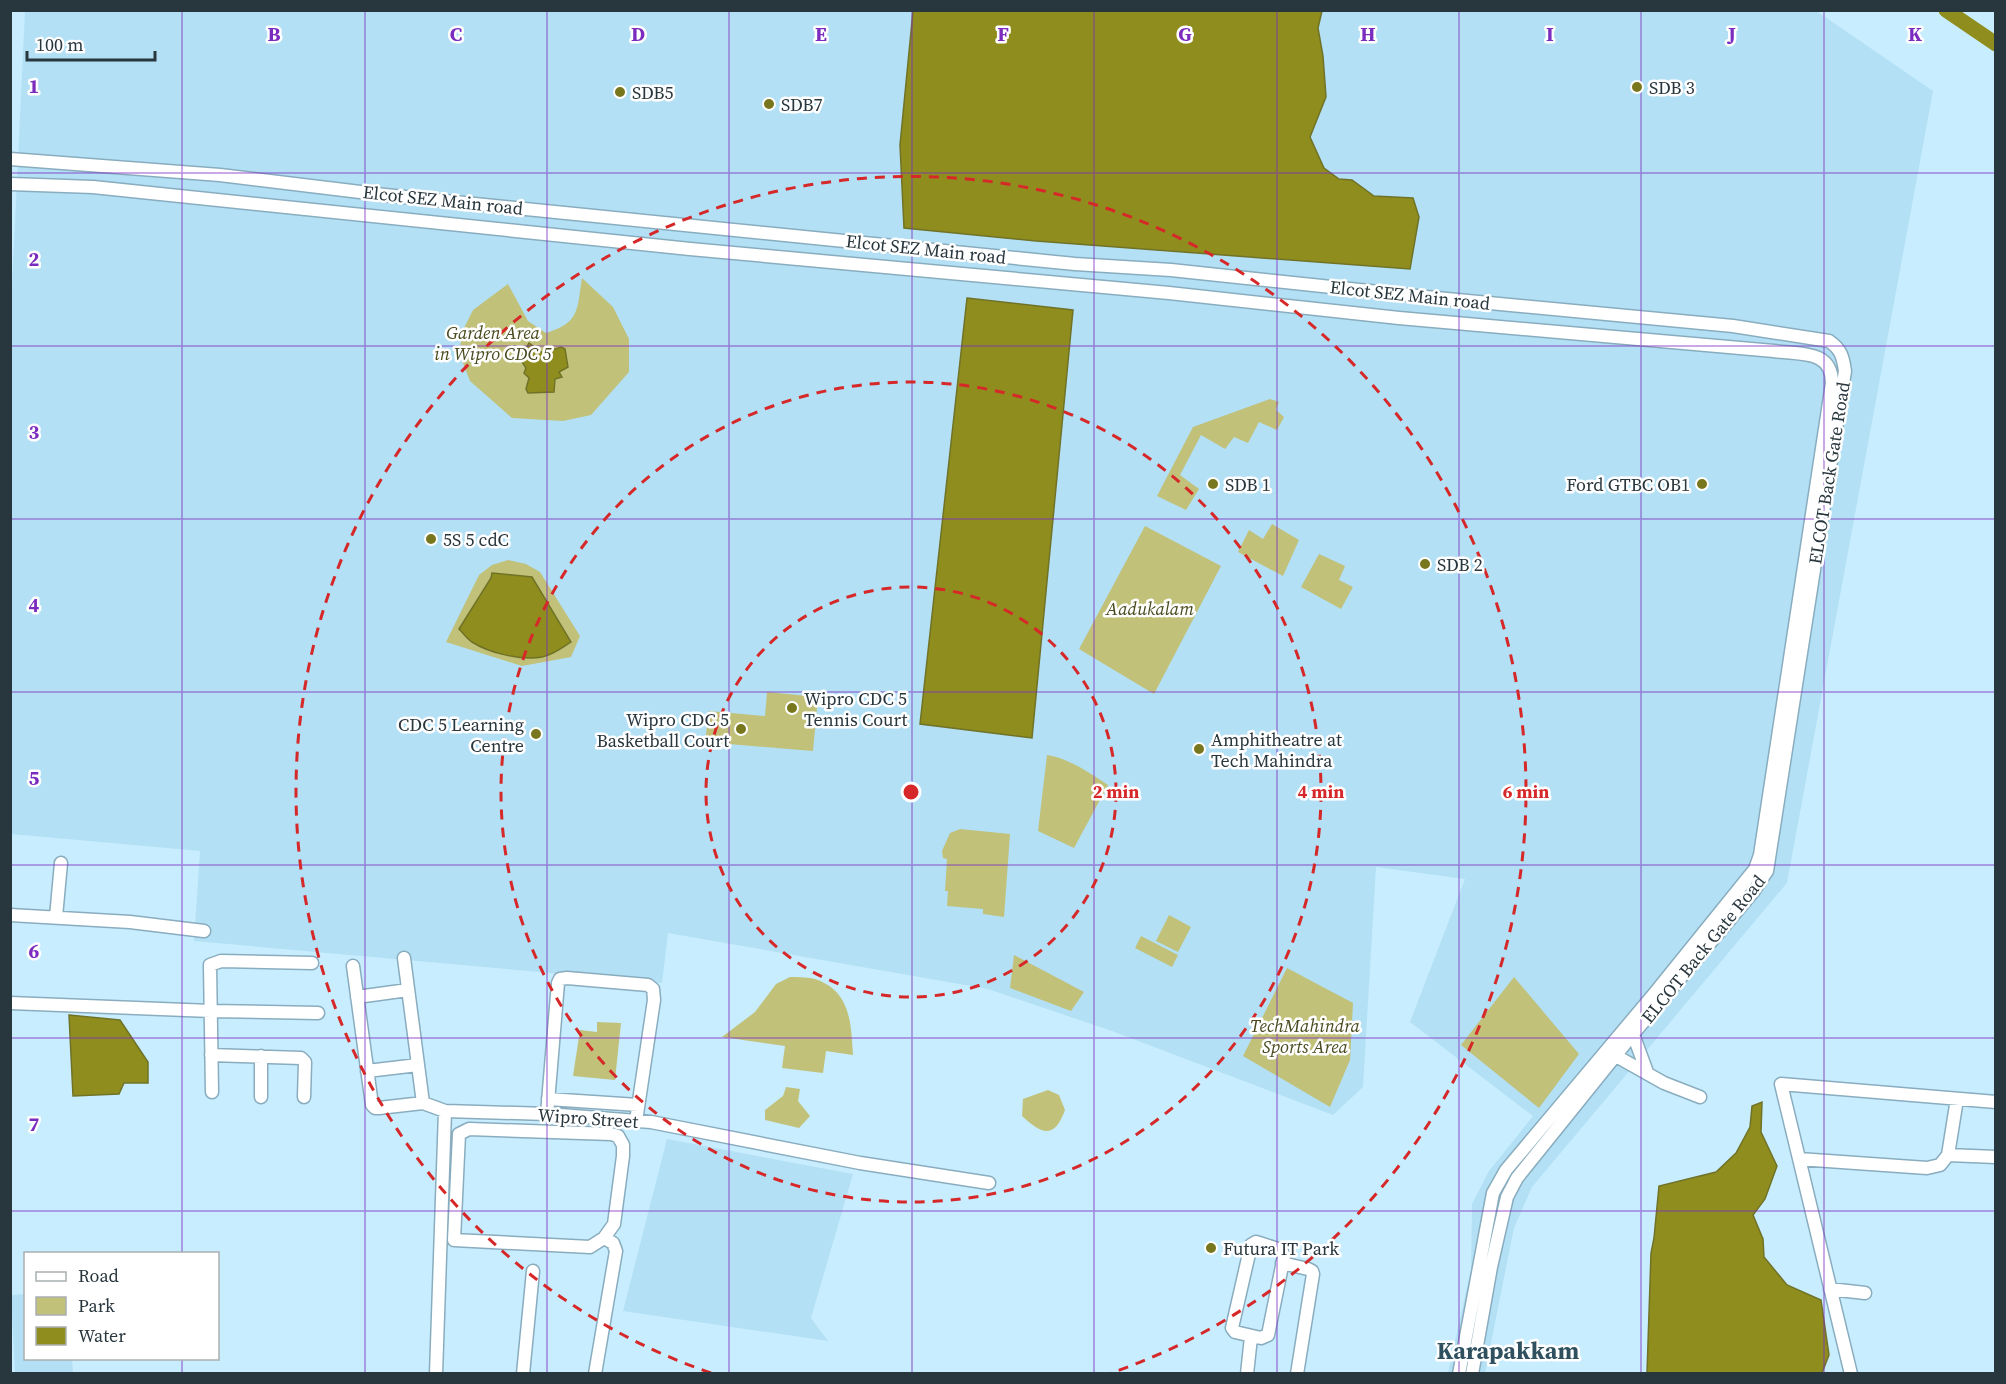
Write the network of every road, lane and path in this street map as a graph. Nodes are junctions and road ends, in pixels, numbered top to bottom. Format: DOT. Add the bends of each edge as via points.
graph roads {
  1 [pos="10,159"];
  2 [pos="77,164"];
  3 [pos="10,184"];
  4 [pos="75,186"];
  5 [pos="914,248"];
  6 [pos="914,270"];
  7 [pos="1797,337"];
  8 [pos="1795,354"];
  9 [pos="1769,830"];
  10 [pos="61,863"];
  11 [pos="10,915"];
  12 [pos="56,916"];
  13 [pos="204,931"];
  14 [pos="404,958"];
  15 [pos="312,963"];
  16 [pos="353,966"];
  17 [pos="408,990"];
  18 [pos="357,997"];
  19 [pos="10,1003"];
  20 [pos="211,1011"];
  21 [pos="318,1013"];
  22 [pos="1633,1034"];
  23 [pos="211,1055"];
  24 [pos="261,1056"];
  25 [pos="1616,1056"];
  26 [pos="418,1065"];
  27 [pos="367,1071"];
  28 [pos="1647,1072"];
  29 [pos="212,1092"];
  30 [pos="261,1096"];
  31 [pos="1700,1096"];
  32 [pos="304,1097"];
  33 [pos="548,1099"];
  34 [pos="1957,1099"];
  35 [pos="1995,1102"];
  36 [pos="423,1103"];
  37 [pos="638,1105"];
  38 [pos="445,1111"];
  39 [pos="547,1114"];
  40 [pos="1558,1118"];
  41 [pos="636,1121"];
  42 [pos="1948,1155"];
  43 [pos="1995,1157"];
  44 [pos="1799,1159"];
  45 [pos="989,1183"];
  46 [pos="604,1238"];
  47 [pos="440,1240"];
  48 [pos="454,1240"];
  49 [pos="1282,1263"];
  50 [pos="533,1271"];
  51 [pos="1830,1289"];
  52 [pos="1865,1293"];
  53 [pos="1254,1337"];
  54 [pos="436,1374"];
  55 [pos="522,1374"];
  56 [pos="595,1374"];
  57 [pos="1247,1374"];
  58 [pos="1252,1374"];
  59 [pos="1297,1374"];
  60 [pos="1459,1374"];
  61 [pos="1472,1374"];
  62 [pos="1851,1374"];
  1 -- 2 [label="street, Elcot SEZ Main road"];
  2 -- 4 [label="street"];
  2 -- 5 [label="street, Elcot SEZ Main road" via="220,175"];
  3 -- 4 [label="street, Elcot SEZ Main road"];
  4 -- 6 [label="street, Elcot SEZ Main road"];
  5 -- 6 [label="street"];
  5 -- 7 [label="street, Elcot SEZ Main road" via="1732,326"];
  6 -- 8 [label="street, Elcot SEZ Main road"];
  7 -- 8 [label="street"];
  7 -- 9 [label="street, ELCOT Back Gate Road" via="1829,341 1844,359 1845,371"];
  8 -- 9 [label="street, ELCOT Back Gate Road" via="1819,357 1828,363 1832,383"];
  9 -- 22 [label="street, ELCOT Back Gate Road" via="1767,871"];
  9 -- 40 [label="street, ELCOT Back Gate Road" via="1755,869"];
  10 -- 12 [label="street"];
  11 -- 12 [label="street"];
  12 -- 13 [label="street"];
  14 -- 17 [label="street"];
  15 -- 20 [label="street" via="216,962 210,965"];
  16 -- 18 [label="street"];
  17 -- 18 [label="street"];
  17 -- 26 [label="street"];
  18 -- 27 [label="street"];
  19 -- 20 [label="street"];
  20 -- 21 [label="street"];
  20 -- 23 [label="street"];
  22 -- 25 [label="street, ELCOT Back Gate Road"];
  22 -- 28 [label="street"];
  23 -- 24 [label="street"];
  23 -- 29 [label="street"];
  24 -- 30 [label="street"];
  24 -- 32 [label="street" via="303,1059"];
  25 -- 28 [label="street"];
  25 -- 40 [label="street, ELCOT Back Gate Road"];
  26 -- 27 [label="street"];
  26 -- 36 [label="street"];
  27 -- 36 [label="street" via="375,1108"];
  28 -- 31 [label="street" via="1664,1083"];
  33 -- 37 [label="street"];
  33 -- 37 [label="street" via="558,983 567,978 648,985 653,989"];
  33 -- 39 [label="street"];
  34 -- 35 [label="street"];
  34 -- 42 [label="street"];
  34 -- 44 [label="street" via="1781,1084"];
  36 -- 38 [label="street, Wipro Street"];
  37 -- 41 [label="street"];
  38 -- 39 [label="street, Wipro Street"];
  38 -- 47 [label="street"];
  39 -- 41 [label="street, Wipro Street"];
  40 -- 60 [label="street, ELCOT Back Gate Road" via="1506,1170 1493,1193"];
  40 -- 61 [label="street, ELCOT Back Gate Road" via="1507,1197"];
  41 -- 45 [label="street, Wipro Street"];
  42 -- 43 [label="street"];
  42 -- 44 [label="street" via="1940,1166 1927,1168"];
  44 -- 51 [label="street"];
  46 -- 48 [label="street" via="590,1247"];
  46 -- 48 [label="street" via="614,1224 619,1190 623,1145 618,1136 469,1129 459,1134"];
  46 -- 56 [label="street" via="613,1243 616,1251"];
  47 -- 48 [label="street"];
  47 -- 54 [label="street"];
  49 -- 53 [label="street" via="1268,1335"];
  49 -- 53 [label="street" via="1281,1250 1256,1242 1251,1245 1232,1328"];
  49 -- 59 [label="street" via="1308,1269 1313,1274"];
  50 -- 55 [label="street"];
  51 -- 52 [label="street"];
  51 -- 62 [label="street"];
  53 -- 57 [label="street"];
  53 -- 58 [label="street"];
}
